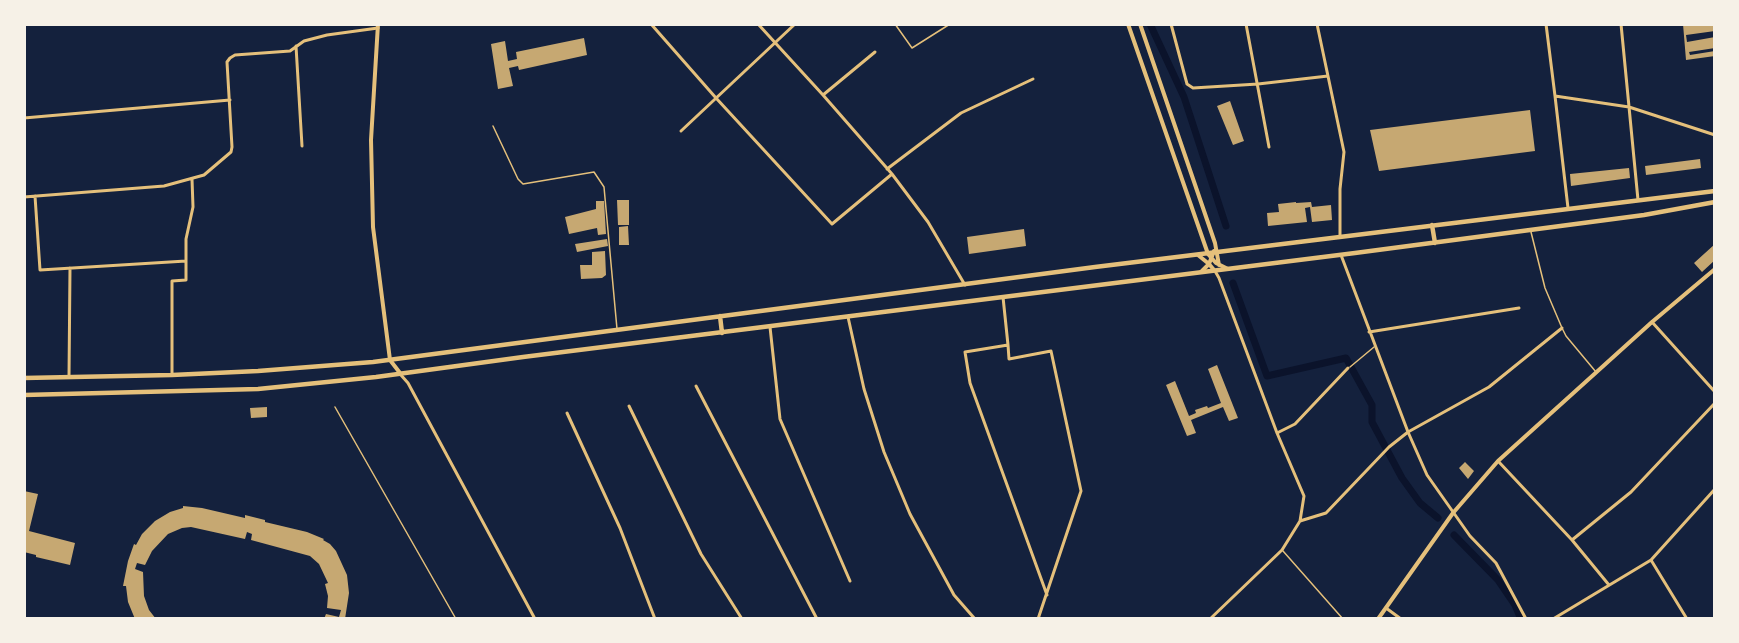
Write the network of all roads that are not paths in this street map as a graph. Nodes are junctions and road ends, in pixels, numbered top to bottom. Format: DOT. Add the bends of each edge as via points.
graph roads {
  1 [pos="651,24"];
  2 [pos="758,24"];
  3 [pos="795,24"];
  4 [pos="895,24"];
  5 [pos="950,24"];
  6 [pos="1128,24"];
  7 [pos="1140,24"];
  8 [pos="1171,24"];
  9 [pos="1246,24"];
  10 [pos="1317,24"];
  11 [pos="1546,24"];
  12 [pos="1621,24"];
  13 [pos="378,26"];
  14 [pos="775,42"];
  15 [pos="296,46"];
  16 [pos="875,52"];
  17 [pos="1328,76"];
  18 [pos="1033,79"];
  19 [pos="1258,84"];
  20 [pos="823,95"];
  21 [pos="1555,96"];
  22 [pos="716,98"];
  23 [pos="230,100"];
  24 [pos="1629,107"];
  25 [pos="24,118"];
  26 [pos="493,126"];
  27 [pos="681,131"];
  28 [pos="1715,135"];
  29 [pos="302,146"];
  30 [pos="1269,147"];
  31 [pos="887,169"];
  32 [pos="892,174"];
  33 [pos="192,179"];
  34 [pos="1715,191"];
  35 [pos="35,196"];
  36 [pos="24,197"];
  37 [pos="1638,200"];
  38 [pos="1715,202"];
  39 [pos="1568,208"];
  40 [pos="1432,225"];
  41 [pos="1530,231"];
  42 [pos="1340,237"];
  43 [pos="1435,243"];
  44 [pos="1205,245"];
  45 [pos="1208,254"];
  46 [pos="1198,255"];
  47 [pos="1341,255"];
  48 [pos="1213,257"];
  49 [pos="186,261"];
  50 [pos="70,268"];
  51 [pos="1218,269"];
  52 [pos="1715,269"];
  53 [pos="1200,273"];
  54 [pos="965,285"];
  55 [pos="1003,297"];
  56 [pos="1519,308"];
  57 [pos="720,316"];
  58 [pos="848,317"];
  59 [pos="1652,322"];
  60 [pos="770,327"];
  61 [pos="1562,328"];
  62 [pos="617,330"];
  63 [pos="1369,332"];
  64 [pos="722,333"];
  65 [pos="1008,345"];
  66 [pos="1375,347"];
  67 [pos="390,360"];
  68 [pos="1348,368"];
  69 [pos="1596,372"];
  70 [pos="400,373"];
  71 [pos="172,375"];
  72 [pos="24,378"];
  73 [pos="69,378"];
  74 [pos="696,386"];
  75 [pos="1715,392"];
  76 [pos="24,395"];
  77 [pos="1715,403"];
  78 [pos="629,406"];
  79 [pos="336,407"];
  80 [pos="567,413"];
  81 [pos="1408,432"];
  82 [pos="1277,433"];
  83 [pos="1498,460"];
  84 [pos="1715,489"];
  85 [pos="1454,513"];
  86 [pos="1300,521"];
  87 [pos="1572,540"];
  88 [pos="1282,550"];
  89 [pos="1651,560"];
  90 [pos="850,580"];
  91 [pos="1609,585"];
  92 [pos="1047,595"];
  93 [pos="1386,608"];
  94 [pos="456,619"];
  95 [pos="535,619"];
  96 [pos="655,619"];
  97 [pos="742,619"];
  98 [pos="817,619"];
  99 [pos="975,619"];
  100 [pos="1038,619"];
  101 [pos="1210,619"];
  102 [pos="1343,619"];
  103 [pos="1377,619"];
  104 [pos="1401,619"];
  105 [pos="1526,619"];
  106 [pos="1553,619"];
  107 [pos="1687,619"];
  1 -- 22 [label="street"];
  2 -- 14 [label="street"];
  3 -- 14 [label="street"];
  4 -- 5 [label="lane" via="912,48"];
  6 -- 44 [label="main road"];
  7 -- 48 [label="main road" via="1215,244"];
  8 -- 19 [label="street" via="1187,84 1193,88"];
  9 -- 19 [label="street"];
  10 -- 17 [label="street"];
  11 -- 21 [label="street"];
  12 -- 24 [label="street"];
  13 -- 15 [label="street" via="327,35"];
  13 -- 67 [label="main road" via="371,140 373,227"];
  14 -- 20 [label="street"];
  14 -- 22 [label="street"];
  15 -- 23 [label="street" via="290,51 230,58"];
  15 -- 29 [label="street"];
  16 -- 20 [label="street"];
  17 -- 19 [label="street"];
  17 -- 42 [label="street" via="1344,152"];
  18 -- 31 [label="street" via="961,113"];
  19 -- 30 [label="street"];
  20 -- 31 [label="street"];
  21 -- 24 [label="street"];
  21 -- 39 [label="street"];
  22 -- 27 [label="street"];
  22 -- 32 [label="street" via="832,224"];
  23 -- 25 [label="street"];
  23 -- 33 [label="street" via="231,152 204,175"];
  24 -- 28 [label="street"];
  24 -- 37 [label="street"];
  26 -- 62 [label="lane" via="523,184 594,172 604,187"];
  31 -- 32 [label="street"];
  32 -- 54 [label="street" via="928,222"];
  33 -- 35 [label="street" via="164,186"];
  33 -- 49 [label="street" via="193,207"];
  34 -- 37 [label="main road"];
  35 -- 36 [label="street"];
  35 -- 50 [label="street" via="40,270"];
  37 -- 39 [label="main road"];
  38 -- 41 [label="main road"];
  39 -- 40 [label="main road"];
  40 -- 42 [label="main road"];
  40 -- 43 [label="main road"];
  41 -- 43 [label="main road"];
  41 -- 61 [label="lane" via="1545,288"];
  42 -- 48 [label="main road"];
  43 -- 47 [label="main road"];
  44 -- 45 [label="main road"];
  44 -- 46 [label="main road"];
  45 -- 46 [label="main road"];
  45 -- 48 [label="main road"];
  46 -- 48 [label="main road"];
  46 -- 54 [label="main road"];
  47 -- 51 [label="main road"];
  47 -- 63 [label="street"];
  48 -- 51 [label="main road"];
  48 -- 51 [label="main road"];
  48 -- 51 [label="main road"];
  48 -- 53 [label="main road"];
  49 -- 50 [label="street"];
  49 -- 71 [label="street" via="186,280 172,281"];
  50 -- 73 [label="street"];
  51 -- 53 [label="main road"];
  51 -- 82 [label="street"];
  52 -- 59 [label="main road"];
  53 -- 55 [label="main road"];
  54 -- 57 [label="main road"];
  55 -- 58 [label="main road"];
  55 -- 65 [label="street"];
  56 -- 63 [label="street"];
  57 -- 62 [label="main road"];
  57 -- 64 [label="main road"];
  58 -- 60 [label="main road"];
  58 -- 99 [label="street" via="864,389 910,514 954,595"];
  59 -- 69 [label="main road"];
  59 -- 75 [label="street"];
  60 -- 64 [label="main road"];
  60 -- 90 [label="street" via="780,419"];
  61 -- 69 [label="lane"];
  61 -- 81 [label="street" via="1489,387"];
  62 -- 67 [label="main road"];
  63 -- 66 [label="street"];
  64 -- 70 [label="main road"];
  65 -- 92 [label="street" via="965,352 970,383"];
  65 -- 92 [label="street" via="1009,358 1051,351 1081,491"];
  66 -- 68 [label="lane"];
  66 -- 81 [label="street"];
  67 -- 70 [label="main road"];
  67 -- 71 [label="main road"];
  68 -- 82 [label="street" via="1295,424"];
  69 -- 83 [label="main road"];
  70 -- 76 [label="main road" via="258,389"];
  70 -- 95 [label="street"];
  71 -- 73 [label="main road"];
  72 -- 73 [label="main road"];
  74 -- 98 [label="street"];
  77 -- 87 [label="street" via="1631,492"];
  78 -- 97 [label="street" via="701,554"];
  79 -- 94 [label="lane"];
  80 -- 96 [label="street" via="620,528"];
  81 -- 85 [label="street" via="1427,475"];
  81 -- 86 [label="street" via="1326,513"];
  82 -- 86 [label="street" via="1304,496"];
  83 -- 85 [label="main road"];
  83 -- 87 [label="street"];
  84 -- 89 [label="street"];
  85 -- 93 [label="main road"];
  85 -- 105 [label="street" via="1496,563"];
  86 -- 88 [label="street"];
  87 -- 91 [label="street"];
  88 -- 101 [label="street"];
  88 -- 102 [label="lane"];
  89 -- 91 [label="street"];
  89 -- 107 [label="street"];
  91 -- 106 [label="street"];
  92 -- 100 [label="street"];
  93 -- 103 [label="main road"];
  93 -- 104 [label="street"];
}
